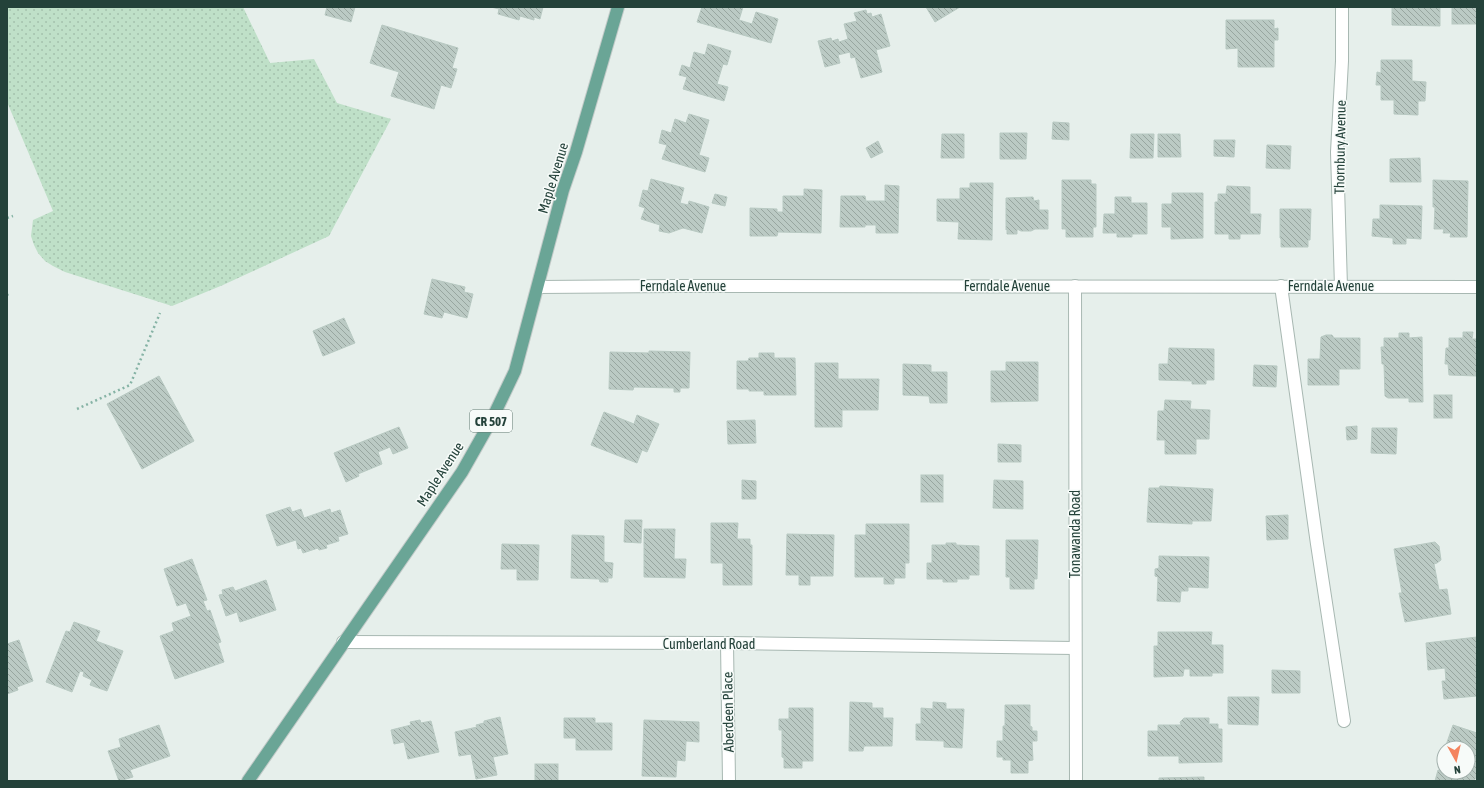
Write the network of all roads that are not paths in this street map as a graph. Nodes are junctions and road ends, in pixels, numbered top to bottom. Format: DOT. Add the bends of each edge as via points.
graph roads {
  1 [pos="618,7"];
  2 [pos="1342,7"];
  3 [pos="1075,286"];
  4 [pos="1281,286"];
  5 [pos="1477,286"];
  6 [pos="538,287"];
  7 [pos="1341,287"];
  8 [pos="343,642"];
  9 [pos="727,643"];
  10 [pos="1075,648"];
  11 [pos="1344,721"];
  12 [pos="248,781"];
  13 [pos="729,781"];
  14 [pos="1076,781"];
  1 -- 6 [label="main road, Maple Avenue / CR 507" via="563,190"];
  2 -- 7 [label="street, Thornbury Avenue" via="1337,152"];
  3 -- 4 [label="street, Ferndale Avenue"];
  3 -- 6 [label="street, Ferndale Avenue"];
  3 -- 10 [label="street, Tonawanda Road"];
  4 -- 7 [label="street, Ferndale Avenue"];
  4 -- 11 [label="street"];
  5 -- 7 [label="street, Ferndale Avenue"];
  6 -- 8 [label="main road, Maple Avenue / CR 507" via="515,371 492,419 462,472"];
  8 -- 9 [label="street, Cumberland Road"];
  8 -- 12 [label="main road, Maple Avenue / CR 507"];
  9 -- 10 [label="street, Cumberland Road"];
  9 -- 13 [label="street, Aberdeen Place"];
  10 -- 14 [label="street, Tonawanda Road"];
}
